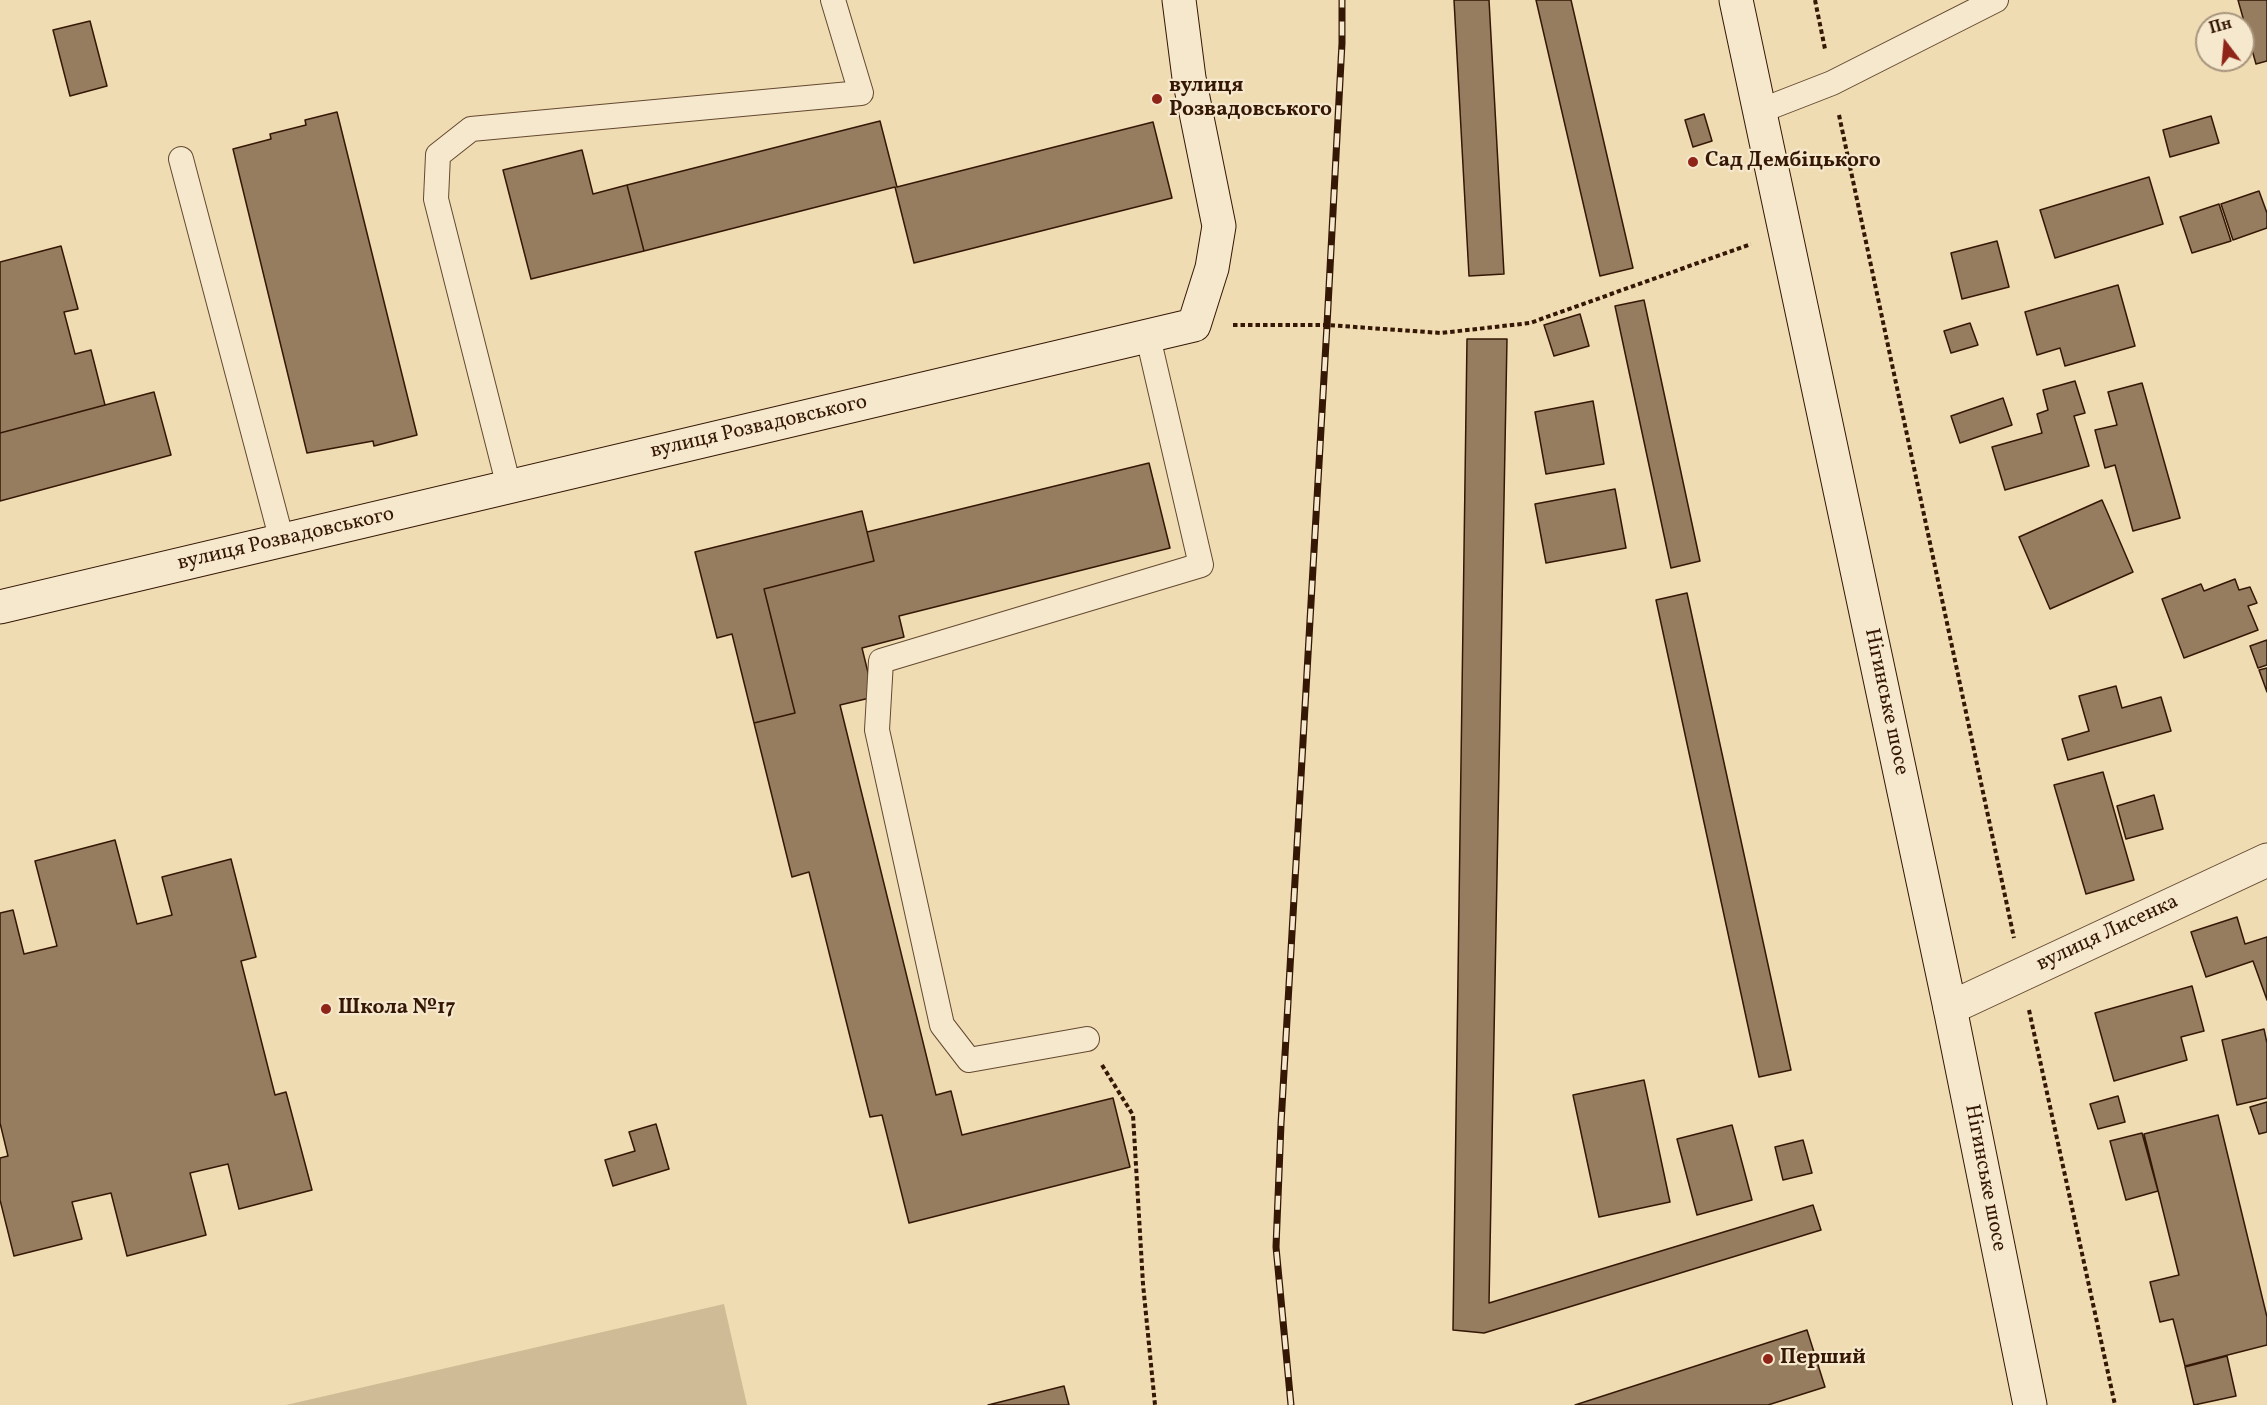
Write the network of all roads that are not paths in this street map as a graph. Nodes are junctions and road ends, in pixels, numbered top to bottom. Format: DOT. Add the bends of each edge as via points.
graph roads {
  1 [pos="833,0"];
  2 [pos="1179,0"];
  3 [pos="1736,0"];
  4 [pos="1996,0"];
  5 [pos="1760,111"];
  6 [pos="181,159"];
  7 [pos="1148,337"];
  8 [pos="509,487"];
  9 [pos="282,541"];
  10 [pos="0,607"];
  11 [pos="2267,860"];
  12 [pos="1950,1008"];
  13 [pos="1087,1039"];
  14 [pos="2030,1405"];
  1 -- 8 [label="lane" via="861,93 471,129 438,155 436,199"];
  2 -- 7 [label="street, вулиця Розвадовського" via="1191,88 1219,226 1212,268 1194,325"];
  3 -- 5 [label="street, Нігинське шосе"];
  4 -- 5 [label="lane" via="1832,83"];
  5 -- 12 [label="street, Нігинське шосе"];
  6 -- 9 [label="lane"];
  7 -- 8 [label="street, вулиця Розвадовського"];
  7 -- 13 [label="lane" via="1201,565 881,662 877,730 942,1025 969,1060"];
  8 -- 9 [label="street, вулиця Розвадовського"];
  9 -- 10 [label="street, вулиця Розвадовського"];
  11 -- 12 [label="street, вулиця Лисенка"];
  12 -- 14 [label="street, Нігинське шосе"];
}
